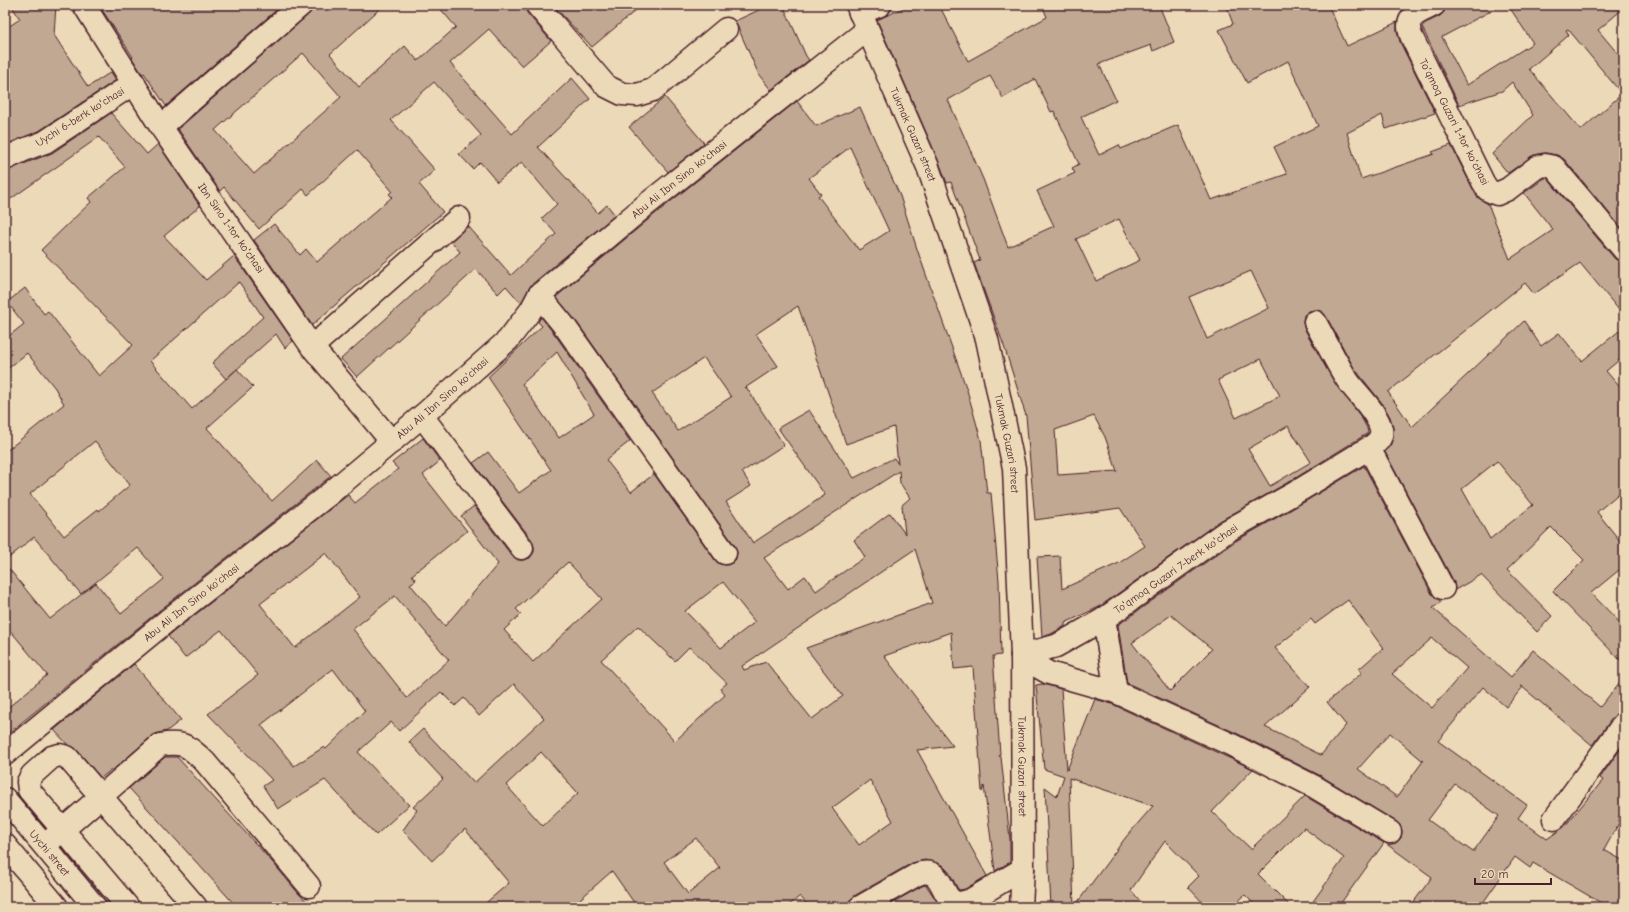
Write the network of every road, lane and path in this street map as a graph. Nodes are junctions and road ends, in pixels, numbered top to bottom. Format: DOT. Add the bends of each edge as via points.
graph roads {
  1 [pos="84,5"];
  2 [pos="301,5"];
  3 [pos="537,5"];
  4 [pos="1434,5"];
  5 [pos="866,13"];
  6 [pos="726,29"];
  7 [pos="134,83"];
  8 [pos="161,127"];
  9 [pos="5,159"];
  10 [pos="458,218"];
  11 [pos="1624,250"];
  12 [pos="539,295"];
  13 [pos="1315,322"];
  14 [pos="312,346"];
  15 [pos="422,416"];
  16 [pos="392,442"];
  17 [pos="1369,448"];
  18 [pos="522,548"];
  19 [pos="724,553"];
  20 [pos="1443,588"];
  21 [pos="1104,619"];
  22 [pos="1022,655"];
  23 [pos="1116,692"];
  24 [pos="1624,723"];
  25 [pos="5,754"];
  26 [pos="101,796"];
  27 [pos="5,799"];
  28 [pos="1554,819"];
  29 [pos="63,830"];
  30 [pos="1390,832"];
  31 [pos="5,845"];
  32 [pos="44,846"];
  33 [pos="1023,868"];
  34 [pos="309,886"];
  35 [pos="860,906"];
  36 [pos="57,907"];
  37 [pos="95,907"];
  38 [pos="128,907"];
  39 [pos="196,907"];
  40 [pos="1021,907"];
  1 -- 7 [label="street, Ibn Sino 1-tor koʻchasi"];
  2 -- 8 [label="street"];
  3 -- 6 [label="street" via="606,86 622,94 637,95 653,90"];
  4 -- 11 [label="street, Toʻqmoq Guzari 1-tor koʻchasi" via="1414,15 1409,27 1414,42 1488,190 1497,194 1508,189 1537,167 1544,165 1554,168"];
  5 -- 12 [label="street, Abu Ali Ibn Sino ko'chasi"];
  5 -- 22 [label="street, Tukmak Guzari street" via="928,167 987,340 1014,468"];
  7 -- 8 [label="street, Ibn Sino 1-tor koʻchasi"];
  7 -- 9 [label="street, Uychi 6-berk koʻchasi" via="45,142"];
  8 -- 14 [label="street, Ibn Sino 1-tor koʻchasi"];
  10 -- 14 [label="street"];
  12 -- 15 [label="street, Abu Ali Ibn Sino ko'chasi" via="508,340"];
  12 -- 19 [label="street" via="566,328"];
  13 -- 17 [label="street, Toʻqmoq Guzari 7-berk koʻchasi" via="1348,380 1377,418 1382,430 1380,438"];
  14 -- 16 [label="street, Ibn Sino 1-tor koʻchasi"];
  15 -- 16 [label="street, Abu Ali Ibn Sino ko'chasi"];
  15 -- 18 [label="street"];
  16 -- 25 [label="street, Abu Ali Ibn Sino ko'chasi" via="168,620"];
  17 -- 20 [label="street"];
  17 -- 21 [label="street, Toʻqmoq Guzari 7-berk koʻchasi" via="1227,531"];
  21 -- 22 [label="street, Toʻqmoq Guzari 7-berk koʻchasi" via="1056,646"];
  21 -- 23 [label="street"];
  22 -- 23 [label="street" via="1049,673"];
  22 -- 33 [label="street, Tukmak Guzari street"];
  23 -- 30 [label="street" via="1230,744 1315,787"];
  24 -- 28 [label="street"];
  26 -- 29 [label="street"];
  26 -- 29 [label="street" via="67,757 52,757 32,775 28,782 29,790"];
  26 -- 34 [label="street" via="160,746 182,744 193,750 205,762"];
  26 -- 39 [label="street"];
  27 -- 32 [label="street, Uychi street"];
  29 -- 32 [label="street"];
  29 -- 38 [label="street"];
  31 -- 36 [label="street"];
  32 -- 37 [label="street, Uychi street"];
  33 -- 35 [label="street" via="968,901 953,901 938,878 924,872"];
  33 -- 40 [label="street, Tukmak Guzari street"];
}
